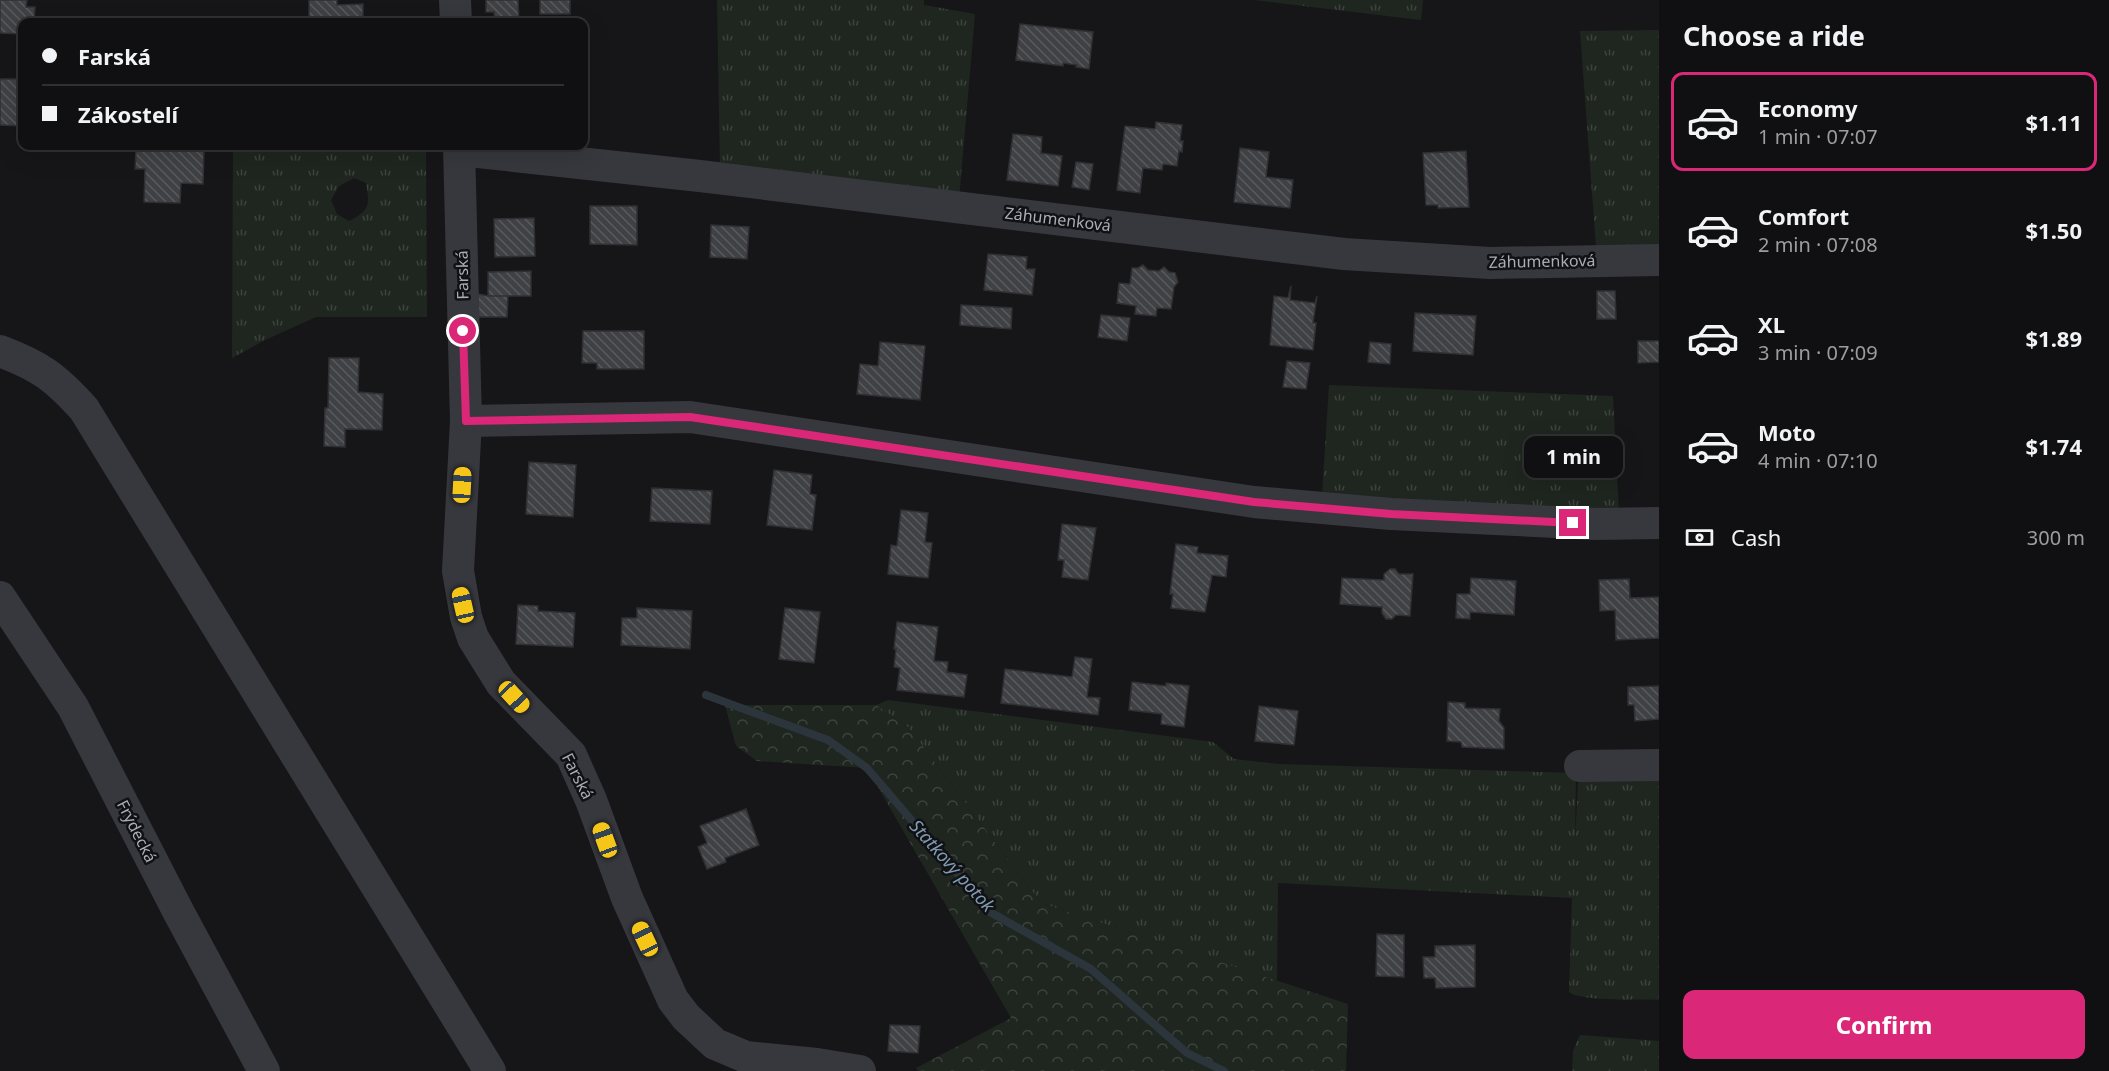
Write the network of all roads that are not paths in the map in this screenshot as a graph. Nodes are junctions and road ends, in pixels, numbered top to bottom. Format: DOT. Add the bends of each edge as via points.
graph roads {
  1 [pos="455,0"];
  2 [pos="456,18"];
  3 [pos="459,150"];
  4 [pos="476,150"];
  5 [pos="1659,260"];
  6 [pos="0,351"];
  7 [pos="466,421"];
  8 [pos="1659,524"];
  9 [pos="0,597"];
  10 [pos="1659,765"];
  11 [pos="1580,766"];
  12 [pos="264,1071"];
  13 [pos="490,1071"];
  14 [pos="860,1071"];
  1 -- 2 [label="street"];
  3 -- 7 [label="street, Farská"];
  4 -- 5 [label="street, Záhumenková" via="1344,254 1490,263"];
  6 -- 13 [label="street" via="29,362 60,382 84,409"];
  7 -- 8 [label="street" via="690,417 1254,502 1391,514"];
  7 -- 14 [label="street, Farská" via="458,571 470,628 501,683 571,754 627,898 673,1000 704,1035 729,1051 746,1057"];
  9 -- 12 [label="street, Frýdecká" via="73,707"];
  10 -- 11 [label="street"];
}
